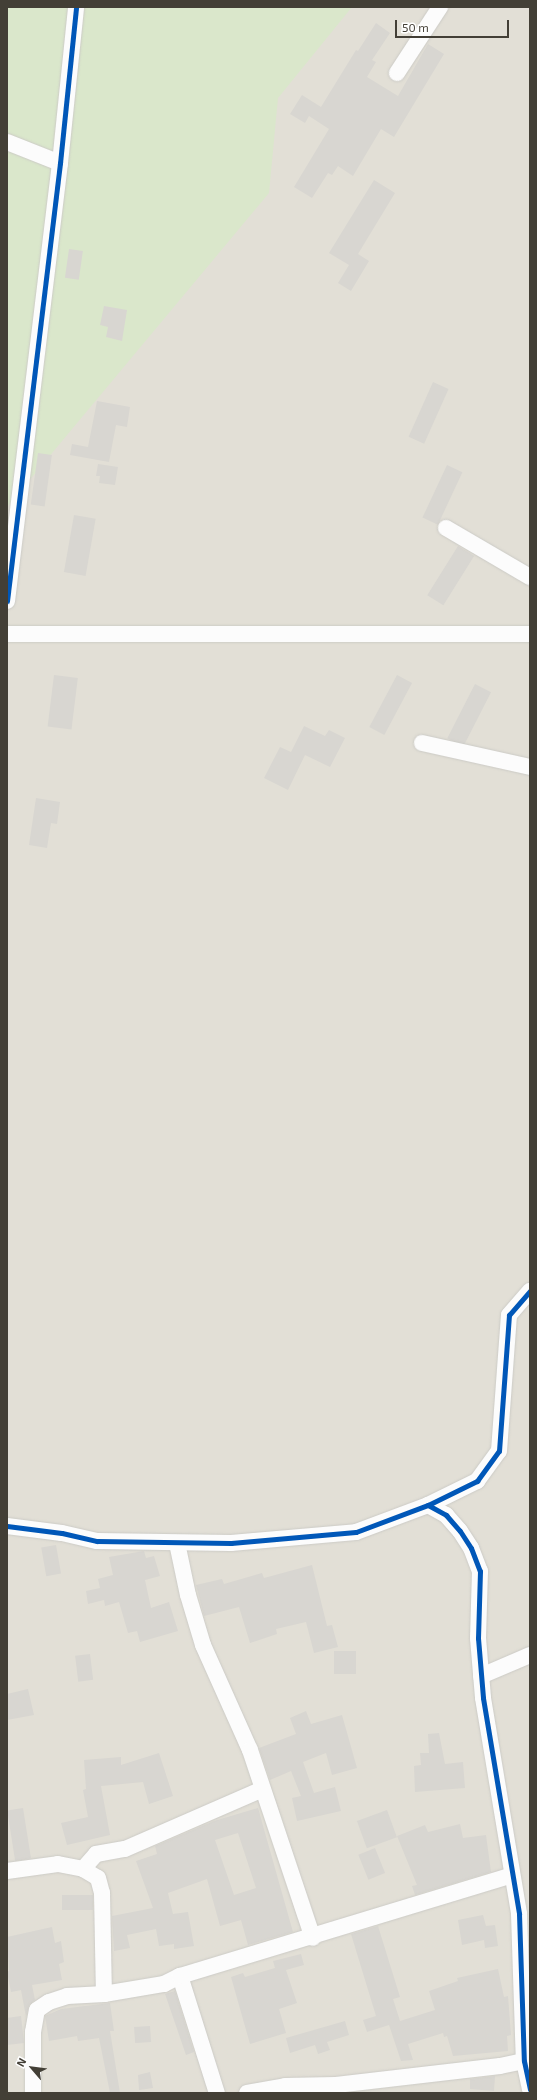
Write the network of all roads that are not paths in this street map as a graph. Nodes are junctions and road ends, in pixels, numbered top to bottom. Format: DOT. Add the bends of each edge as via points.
graph roads {
  1 [pos="76,7"];
  2 [pos="440,7"];
  3 [pos="397,73"];
  4 [pos="7,142"];
  5 [pos="60,163"];
  6 [pos="11,522"];
  7 [pos="446,528"];
  8 [pos="530,577"];
  9 [pos="7,601"];
  10 [pos="7,634"];
  11 [pos="530,634"];
  12 [pos="422,742"];
  13 [pos="530,767"];
  14 [pos="530,1291"];
  15 [pos="428,1505"];
  16 [pos="7,1526"];
  17 [pos="178,1542"];
  18 [pos="530,1655"];
  19 [pos="481,1676"];
  20 [pos="263,1789"];
  21 [pos="83,1869"];
  22 [pos="7,1871"];
  23 [pos="512,1875"];
  24 [pos="313,1938"];
  25 [pos="180,1976"];
  26 [pos="104,1994"];
  27 [pos="524,2061"];
  28 [pos="530,2089"];
  29 [pos="33,2093"];
  30 [pos="217,2093"];
  31 [pos="247,2093"];
  1 -- 5 [label="street"];
  2 -- 3 [label="street"];
  4 -- 5 [label="street"];
  5 -- 6 [label="street"];
  6 -- 9 [label="street"];
  7 -- 8 [label="street"];
  10 -- 11 [label="street"];
  12 -- 13 [label="street"];
  14 -- 15 [label="street" via="509,1315 499,1451 477,1481"];
  15 -- 17 [label="street" via="356,1532 231,1543"];
  15 -- 19 [label="street" via="446,1515 460,1531 478,1563 481,1578 478,1629"];
  16 -- 17 [label="street" via="62,1533 97,1541"];
  17 -- 20 [label="street" via="188,1595 203,1645 250,1750"];
  18 -- 19 [label="street"];
  19 -- 23 [label="street"];
  20 -- 21 [label="street" via="125,1849 96,1854"];
  20 -- 24 [label="street"];
  21 -- 22 [label="street" via="58,1864"];
  21 -- 26 [label="street" via="98,1878 102,1889"];
  23 -- 24 [label="street"];
  23 -- 27 [label="street" via="519,1914"];
  24 -- 25 [label="street"];
  25 -- 26 [label="street" via="164,1984"];
  25 -- 30 [label="street"];
  26 -- 29 [label="street" via="67,1996 49,2002 37,2010 33,2032"];
  27 -- 28 [label="street"];
  27 -- 31 [label="street" via="336,2085 285,2086"];
}
